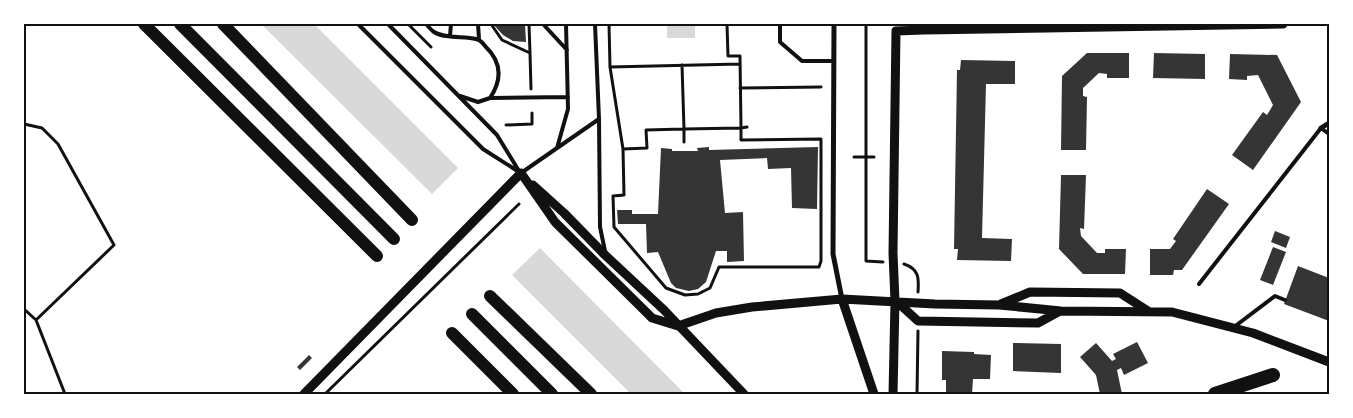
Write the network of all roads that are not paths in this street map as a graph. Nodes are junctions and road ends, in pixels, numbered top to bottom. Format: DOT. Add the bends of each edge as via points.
graph roads {
  1 [pos="144,24"];
  2 [pos="180,24"];
  3 [pos="224,24"];
  4 [pos="358,24"];
  5 [pos="388,24"];
  6 [pos="427,24"];
  7 [pos="451,24"];
  8 [pos="478,24"];
  9 [pos="543,24"];
  10 [pos="566,24"];
  11 [pos="595,24"];
  12 [pos="780,24"];
  13 [pos="834,24"];
  14 [pos="1283,24"];
  15 [pos="896,28"];
  16 [pos="450,36"];
  17 [pos="478,39"];
  18 [pos="567,50"];
  19 [pos="834,61"];
  20 [pos="458,95"];
  21 [pos="568,97"];
  22 [pos="490,98"];
  23 [pos="599,119"];
  24 [pos="1329,123"];
  25 [pos="1321,128"];
  26 [pos="1329,134"];
  27 [pos="557,148"];
  28 [pos="521,173"];
  29 [pos="412,220"];
  30 [pos="394,239"];
  31 [pos="605,255"];
  32 [pos="377,256"];
  33 [pos="1200,284"];
  34 [pos="490,296"];
  35 [pos="842,299"];
  36 [pos="1285,300"];
  37 [pos="895,301"];
  38 [pos="999,305"];
  39 [pos="1061,311"];
  40 [pos="1148,311"];
  41 [pos="472,314"];
  42 [pos="678,326"];
  43 [pos="1232,328"];
  44 [pos="452,333"];
  45 [pos="1329,362"];
  46 [pos="1274,375"];
  47 [pos="304,394"];
  48 [pos="513,394"];
  49 [pos="552,394"];
  50 [pos="591,394"];
  51 [pos="744,394"];
  52 [pos="874,394"];
  53 [pos="893,394"];
  54 [pos="1215,394"];
  1 -- 32 [label="main road"];
  2 -- 30 [label="main road"];
  3 -- 29 [label="main road"];
  4 -- 28 [label="lane" via="483,149"];
  5 -- 20 [label="lane"];
  6 -- 16 [label="lane" via="434,32"];
  7 -- 16 [label="lane"];
  8 -- 17 [label="lane"];
  9 -- 18 [label="lane"];
  10 -- 18 [label="lane"];
  11 -- 23 [label="lane"];
  12 -- 19 [label="lane" via="780,42 802,61"];
  13 -- 19 [label="street"];
  14 -- 15 [label="street"];
  15 -- 37 [label="street"];
  16 -- 17 [label="lane"];
  17 -- 22 [label="lane" via="490,50 499,67 498,81"];
  18 -- 21 [label="lane"];
  19 -- 35 [label="street" via="833,254"];
  20 -- 22 [label="lane" via="478,102"];
  20 -- 28 [label="lane" via="496,135"];
  21 -- 22 [label="lane"];
  21 -- 27 [label="lane" via="568,109"];
  23 -- 27 [label="lane"];
  23 -- 31 [label="lane" via="600,227"];
  24 -- 25 [label="street"];
  25 -- 26 [label="lane"];
  25 -- 33 [label="lane"];
  27 -- 28 [label="lane"];
  28 -- 31 [label="street"];
  28 -- 42 [label="street" via="555,222 652,318"];
  28 -- 47 [label="street"];
  31 -- 42 [label="street"];
  34 -- 50 [label="main road"];
  35 -- 37 [label="street"];
  35 -- 42 [label="street" via="752,307 716,313"];
  35 -- 52 [label="street"];
  36 -- 43 [label="lane" via="1275,296"];
  37 -- 38 [label="street"];
  37 -- 39 [label="street" via="918,321 1038,323"];
  37 -- 53 [label="street"];
  38 -- 39 [label="street"];
  38 -- 40 [label="street" via="1030,292 1120,293"];
  39 -- 40 [label="street"];
  40 -- 43 [label="street" via="1180,313"];
  41 -- 49 [label="main road"];
  42 -- 51 [label="street"];
  43 -- 45 [label="street"];
  44 -- 48 [label="main road"];
  46 -- 54 [label="highway"];
}
